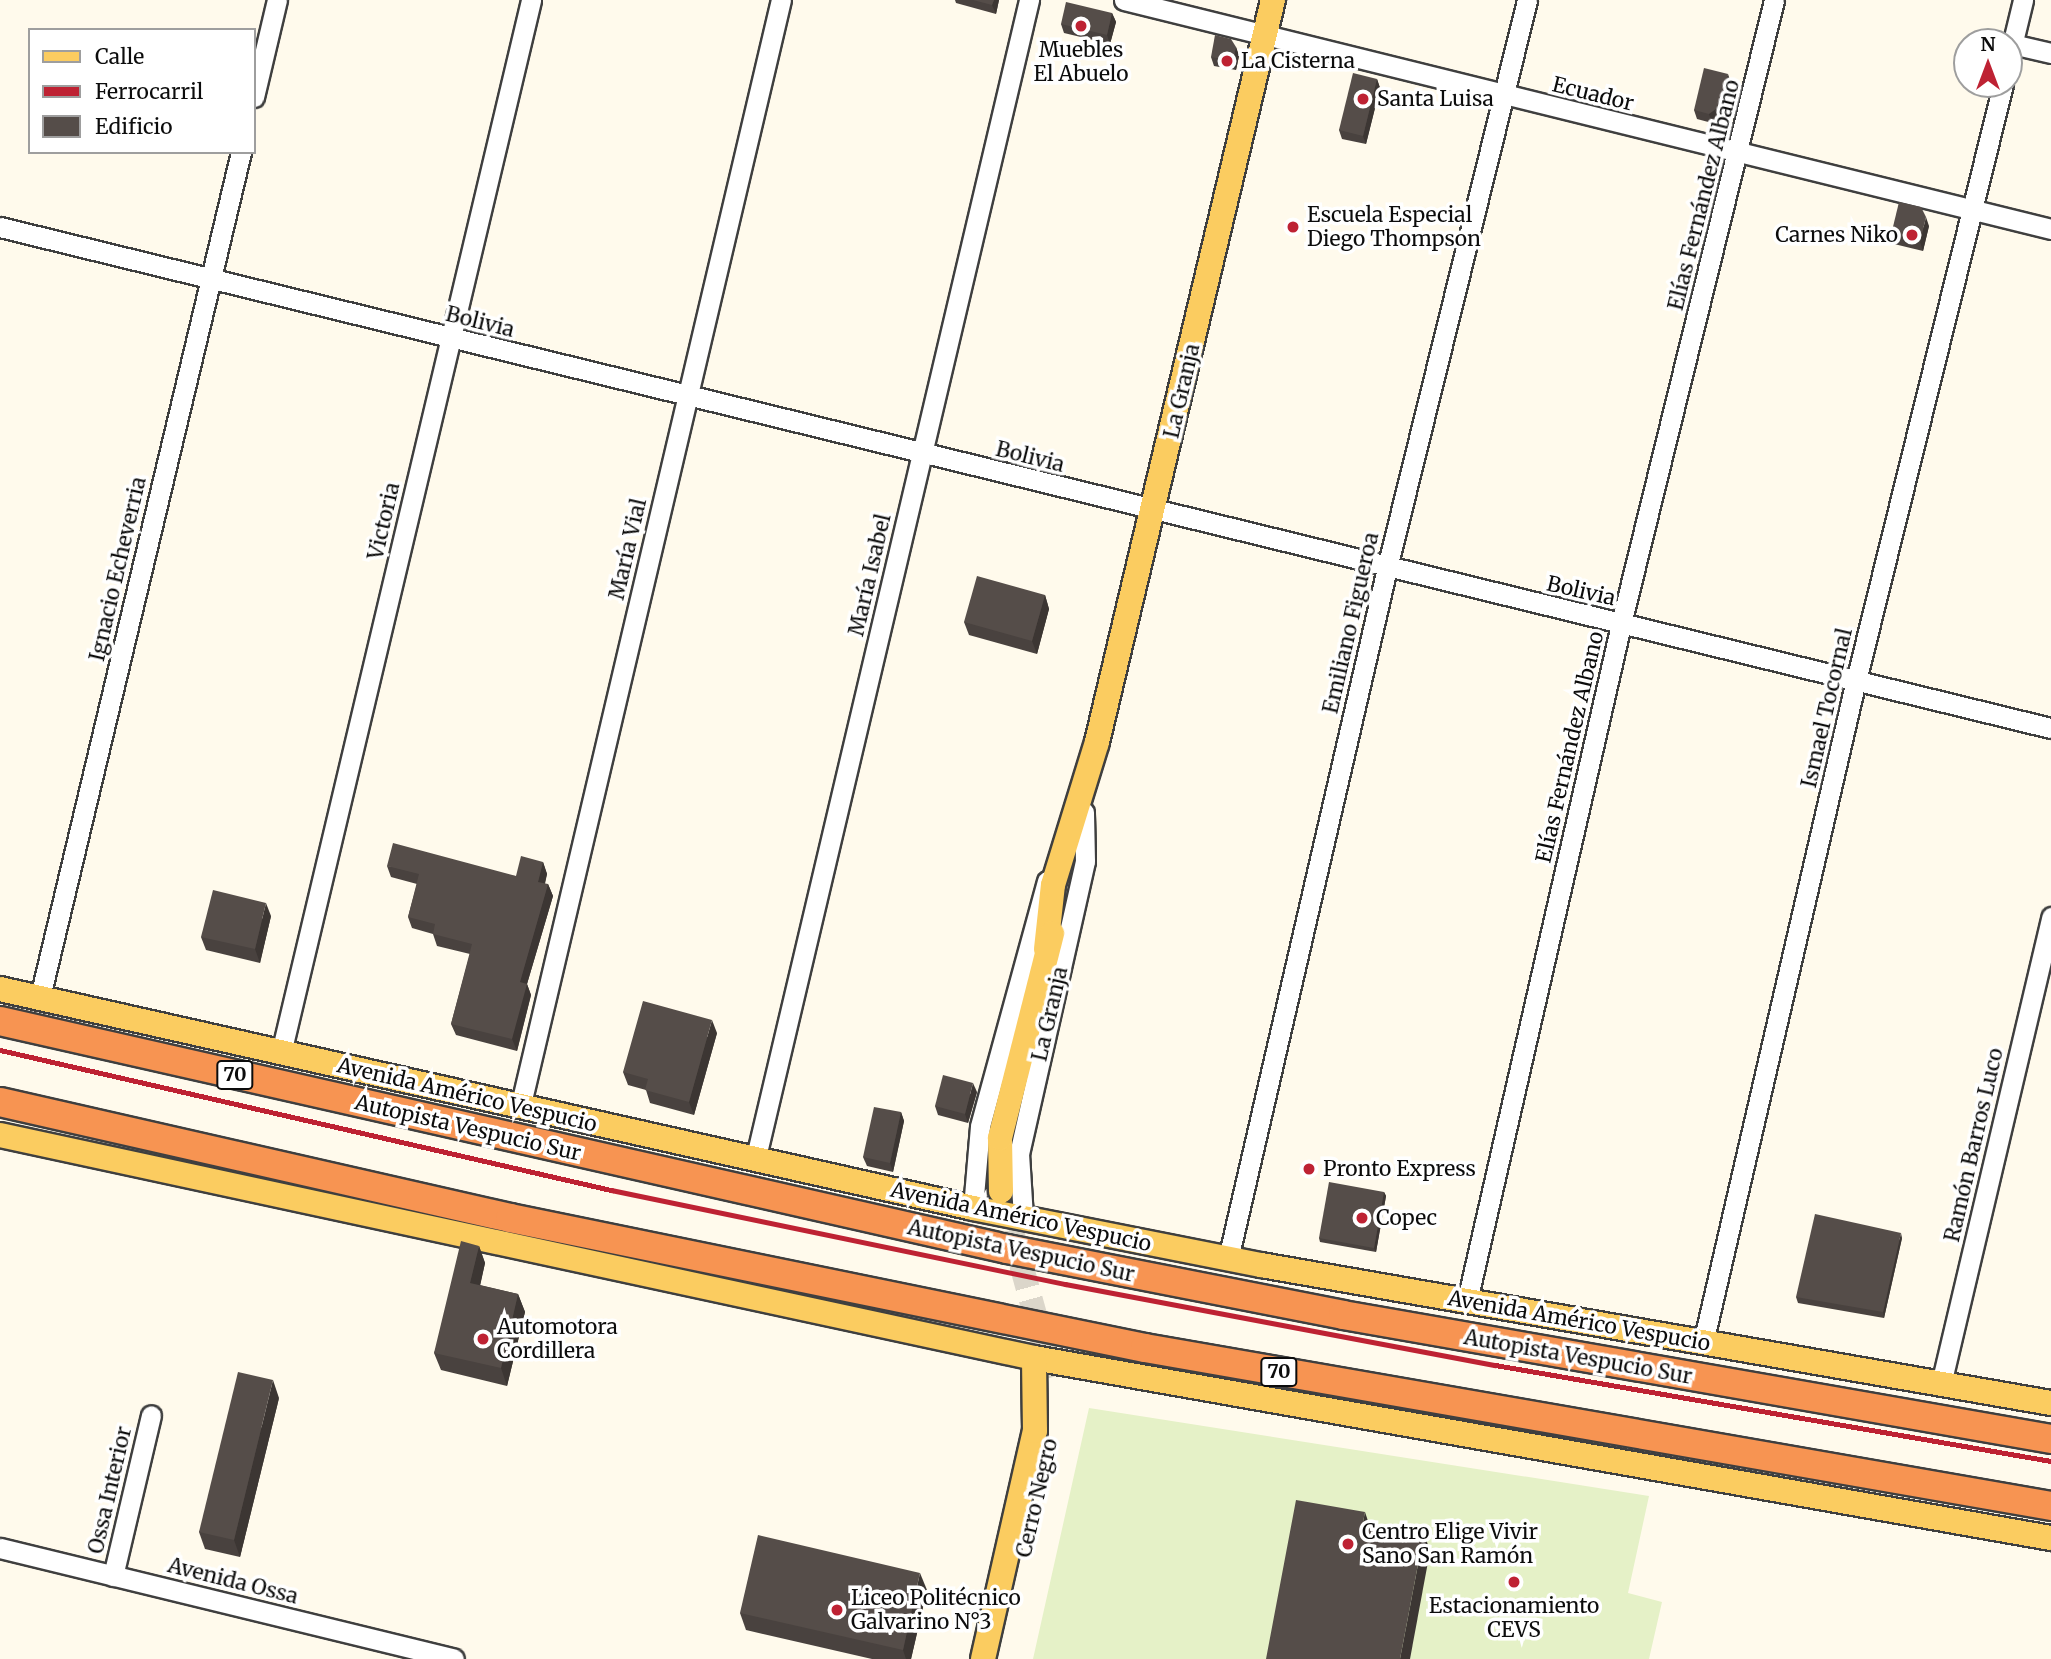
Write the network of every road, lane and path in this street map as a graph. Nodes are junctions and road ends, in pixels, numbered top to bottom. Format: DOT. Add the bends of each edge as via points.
graph roads {
  1 [pos="277,0"];
  2 [pos="531,0"];
  3 [pos="781,0"];
  4 [pos="1029,0"];
  5 [pos="1124,0"];
  6 [pos="1273,0"];
  7 [pos="1527,0"];
  8 [pos="1774,0"];
  9 [pos="2022,0"];
  10 [pos="2016,28"];
  11 [pos="1265,34"];
  12 [pos="2023,52"];
  13 [pos="2051,53"];
  14 [pos="256,89"];
  15 [pos="1505,95"];
  16 [pos="2000,98"];
  17 [pos="241,154"];
  18 [pos="1738,154"];
  19 [pos="1973,210"];
  20 [pos="0,227"];
  21 [pos="2051,229"];
  22 [pos="211,279"];
  23 [pos="451,338"];
  24 [pos="687,396"];
  25 [pos="922,454"];
  26 [pos="1154,511"];
  27 [pos="1387,568"];
  28 [pos="1622,624"];
  29 [pos="1856,682"];
  30 [pos="2051,728"];
  31 [pos="1087,780"];
  32 [pos="1084,812"];
  33 [pos="1065,838"];
  34 [pos="2051,917"];
  35 [pos="1046,949"];
  36 [pos="0,989"];
  37 [pos="40,997"];
  38 [pos="0,1021"];
  39 [pos="281,1053"];
  40 [pos="0,1102"];
  41 [pos="520,1108"];
  42 [pos="0,1135"];
  43 [pos="755,1161"];
  44 [pos="1001,1191"];
  45 [pos="973,1208"];
  46 [pos="1023,1217"];
  47 [pos="1228,1259"];
  48 [pos="1467,1301"];
  49 [pos="1703,1343"];
  50 [pos="1034,1358"];
  51 [pos="1052,1377"];
  52 [pos="1941,1384"];
  53 [pos="2051,1403"];
  54 [pos="151,1415"];
  55 [pos="2051,1439"];
  56 [pos="2051,1507"];
  57 [pos="2051,1538"];
  58 [pos="0,1548"];
  59 [pos="113,1576"];
  60 [pos="402,1653"];
  61 [pos="454,1659"];
  62 [pos="983,1659"];
  63 [pos="1000,1659"];
  1 -- 14 [label="street"];
  2 -- 23 [label="street, Victoria"];
  3 -- 24 [label="street, María Vial"];
  4 -- 25 [label="street, María Isabel"];
  5 -- 11 [label="street, Ecuador"];
  6 -- 11 [label="main road, La Granja"];
  7 -- 15 [label="street, Emiliano Figueroa"];
  8 -- 18 [label="street, Elías Fernández Albano"];
  9 -- 10 [label="street"];
  11 -- 15 [label="street, Ecuador"];
  11 -- 26 [label="main road, La Granja"];
  12 -- 13 [label="street"];
  15 -- 18 [label="street, Ecuador"];
  15 -- 27 [label="street, Emiliano Figueroa"];
  16 -- 19 [label="street, Ismael Tocornal"];
  17 -- 22 [label="street, Ignacio Echeverria"];
  18 -- 19 [label="street, Ecuador"];
  18 -- 28 [label="street, Elías Fernández Albano"];
  19 -- 21 [label="street, Ecuador"];
  19 -- 29 [label="street, Ismael Tocornal"];
  20 -- 22 [label="street, Bolivia"];
  22 -- 23 [label="street, Bolivia"];
  22 -- 37 [label="street, Ignacio Echeverria"];
  23 -- 24 [label="street, Bolivia"];
  23 -- 39 [label="street, Victoria"];
  24 -- 25 [label="street, Bolivia"];
  24 -- 41 [label="street, María Vial"];
  25 -- 26 [label="street, Bolivia"];
  25 -- 43 [label="street, María Isabel"];
  26 -- 27 [label="street, Bolivia"];
  26 -- 31 [label="main road, La Granja"];
  27 -- 28 [label="street, Bolivia"];
  27 -- 47 [label="street, Emiliano Figueroa"];
  28 -- 29 [label="street, Bolivia"];
  28 -- 48 [label="street, Elías Fernández Albano"];
  29 -- 30 [label="street, Bolivia"];
  29 -- 49 [label="street, Ismael Tocornal"];
  31 -- 32 [label="main road, La Granja"];
  31 -- 33 [label="main road, La Granja"];
  32 -- 35 [label="main road, La Granja" via="1063,904"];
  32 -- 46 [label="street, La Granja" via="1085,862 1021,1143"];
  33 -- 35 [label="main road, La Granja" via="1053,885"];
  33 -- 45 [label="street, La Granja" via="1032,924 980,1126"];
  34 -- 52 [label="street, Ramón Barros Luco"];
  35 -- 44 [label="main road, La Granja" via="1000,1138"];
  36 -- 37 [label="main road, Avenida Américo Vespucio"];
  37 -- 39 [label="main road, Avenida Américo Vespucio"];
  38 -- 55 [label="highway, Autopista Vespucio Sur / 70" via="1007,1249 1343,1315"];
  39 -- 41 [label="main road, Avenida Américo Vespucio"];
  40 -- 56 [label="highway, 70" via="510,1218 1145,1348"];
  41 -- 43 [label="main road, Avenida Américo Vespucio"];
  42 -- 50 [label="main road"];
  43 -- 45 [label="main road, Avenida Américo Vespucio"];
  45 -- 46 [label="main road, Avenida Américo Vespucio"];
  46 -- 47 [label="main road, Avenida Américo Vespucio"];
  47 -- 48 [label="main road, Avenida Américo Vespucio"];
  48 -- 49 [label="main road, Avenida Américo Vespucio"];
  49 -- 52 [label="main road, Avenida Américo Vespucio"];
  50 -- 57 [label="main road"];
  50 -- 62 [label="main road" via="1035,1431"];
  51 -- 63 [label="main road, Cerro Negro" via="1050,1441"];
  52 -- 53 [label="main road, Avenida Américo Vespucio"];
  54 -- 59 [label="street, Ossa Interior"];
  58 -- 59 [label="street, Avenida Ossa"];
  59 -- 60 [label="street, Avenida Ossa"];
  60 -- 61 [label="street, Avenida Ossa"];
}
